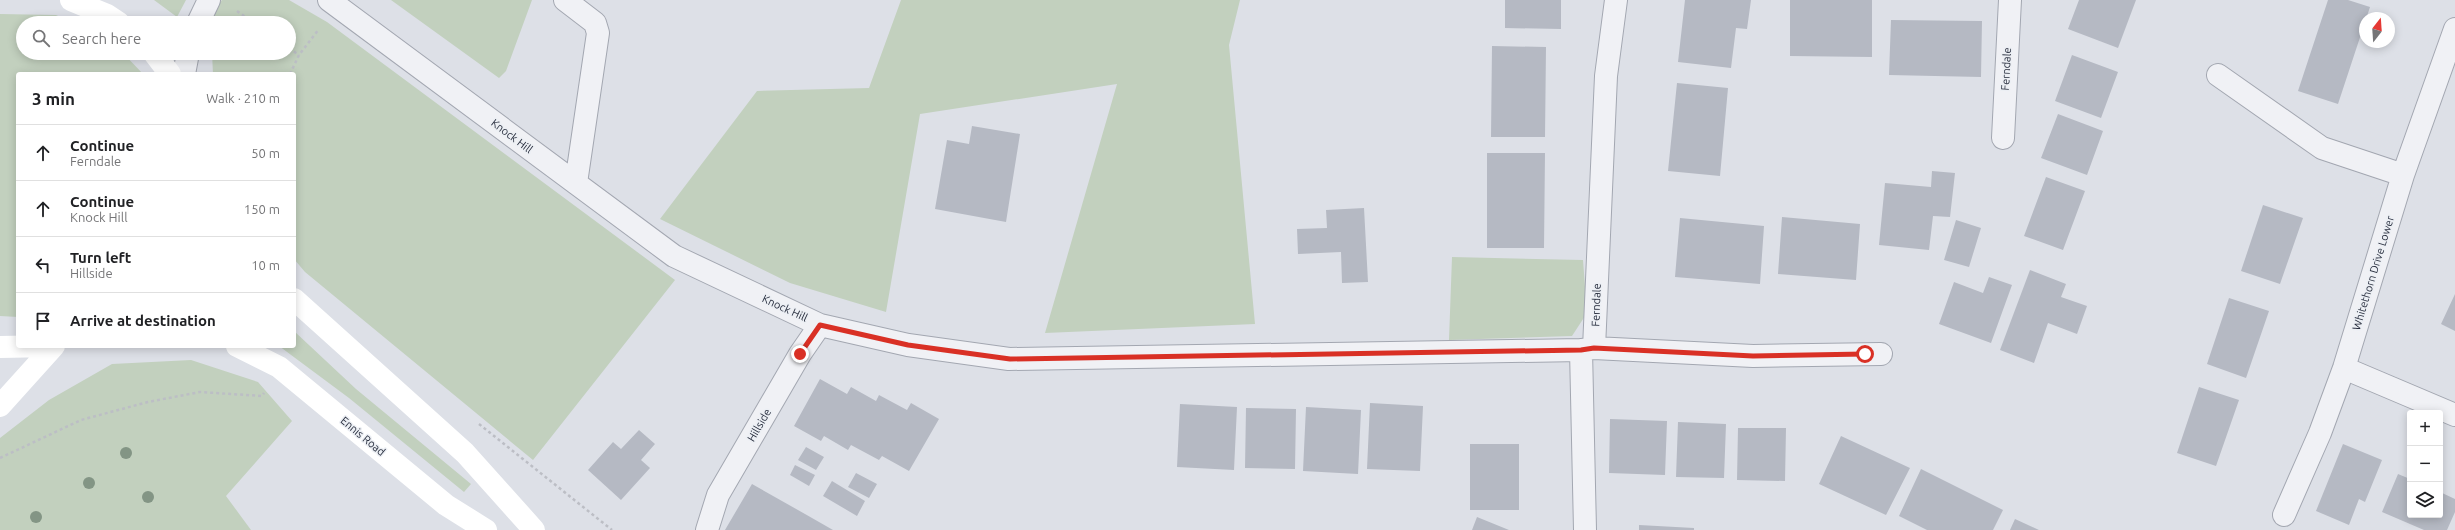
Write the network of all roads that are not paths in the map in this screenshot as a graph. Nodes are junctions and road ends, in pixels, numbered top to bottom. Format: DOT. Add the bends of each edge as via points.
graph roads {
  1 [pos="71,0"];
  2 [pos="209,0"];
  3 [pos="330,0"];
  4 [pos="565,0"];
  5 [pos="1616,0"];
  6 [pos="2010,0"];
  7 [pos="108,16"];
  8 [pos="201,16"];
  9 [pos="2455,29"];
  10 [pos="159,60"];
  11 [pos="187,60"];
  12 [pos="168,72"];
  13 [pos="184,72"];
  14 [pos="2218,76"];
  15 [pos="2003,138"];
  16 [pos="2403,175"];
  17 [pos="576,183"];
  18 [pos="296,301"];
  19 [pos="820,325"];
  20 [pos="0,347"];
  21 [pos="16,347"];
  22 [pos="50,348"];
  23 [pos="241,348"];
  24 [pos="1588,349"];
  25 [pos="1881,354"];
  26 [pos="2344,368"];
  27 [pos="0,406"];
  28 [pos="2455,415"];
  29 [pos="2284,515"];
  30 [pos="486,530"];
  31 [pos="534,530"];
  32 [pos="707,530"];
  33 [pos="1585,530"];
  1 -- 7 [label="main road"];
  2 -- 8 [label="street"];
  3 -- 17 [label="street, Knock Hill"];
  4 -- 17 [label="street" via="595,23 598,33"];
  5 -- 24 [label="street, Ferndale" via="1606,76"];
  6 -- 15 [label="street, Ferndale"];
  9 -- 16 [label="street, Whitethorn Drive Lower"];
  10 -- 12 [label="main road"];
  11 -- 13 [label="street"];
  14 -- 16 [label="street" via="2322,148"];
  16 -- 26 [label="street, Whitethorn Drive Lower"];
  17 -- 19 [label="street, Knock Hill" via="674,256"];
  18 -- 31 [label="main road" via="465,453"];
  19 -- 24 [label="street, Knock Hill" via="908,345 1010,359"];
  19 -- 32 [label="street, Hillside" via="800,354 718,495"];
  20 -- 21 [label="main road"];
  22 -- 27 [label="main road"];
  23 -- 30 [label="main road, Ennis Road" via="279,367 446,504"];
  24 -- 25 [label="street" via="1753,356"];
  24 -- 33 [label="street, Ferndale"];
  26 -- 28 [label="street"];
  26 -- 29 [label="street, Whitethorn Drive Lower"];
}
